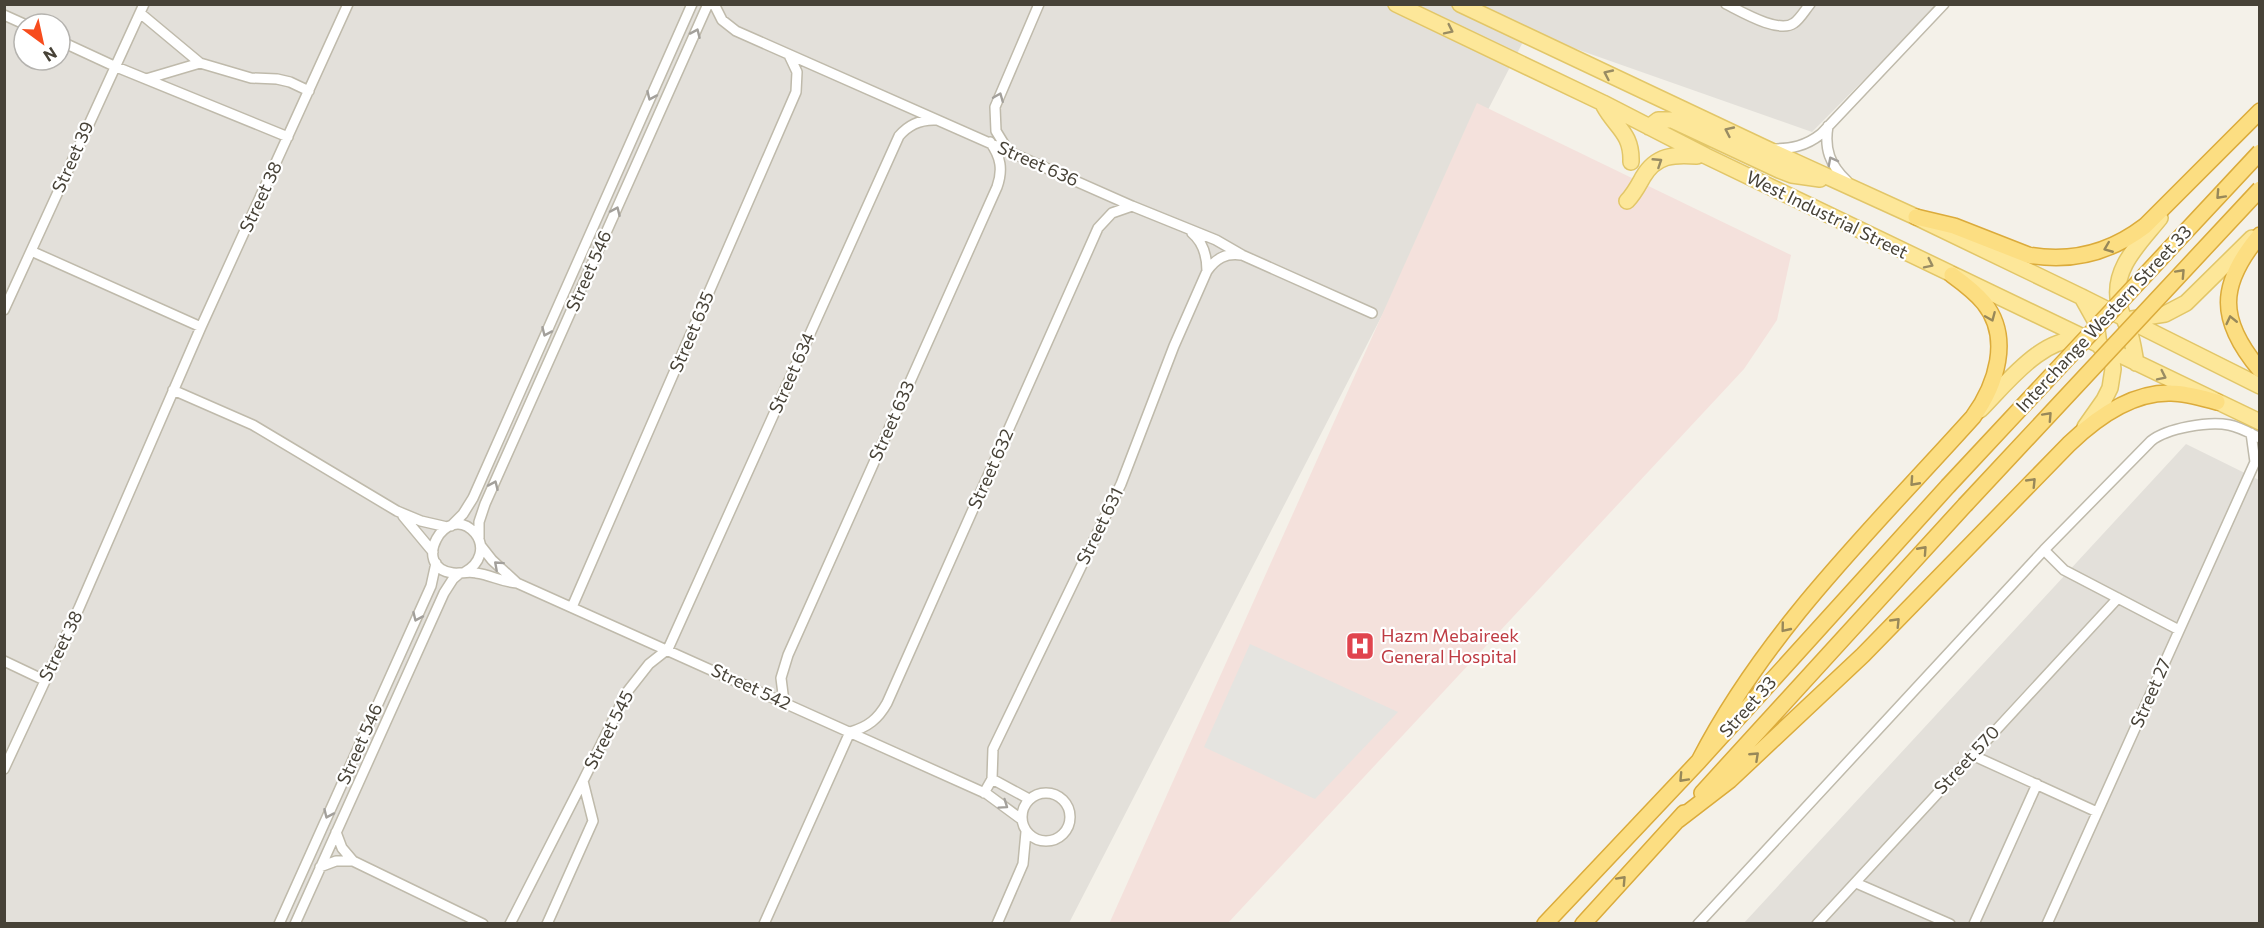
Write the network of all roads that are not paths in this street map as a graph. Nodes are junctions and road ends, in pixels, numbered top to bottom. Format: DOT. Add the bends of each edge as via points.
graph roads {
  1 [pos="348,4"];
  2 [pos="692,4"];
  3 [pos="708,4"];
  4 [pos="714,4"];
  5 [pos="1039,4"];
  6 [pos="1396,4"];
  7 [pos="1460,4"];
  8 [pos="1726,4"];
  9 [pos="1810,4"];
  10 [pos="1944,4"];
  11 [pos="142,9"];
  12 [pos="72,47"];
  13 [pos="789,55"];
  14 [pos="200,63"];
  15 [pos="114,66"];
  16 [pos="146,79"];
  17 [pos="309,91"];
  18 [pos="1666,101"];
  19 [pos="1603,103"];
  20 [pos="2259,111"];
  21 [pos="937,120"];
  22 [pos="1657,126"];
  23 [pos="1828,126"];
  24 [pos="288,137"];
  25 [pos="990,142"];
  26 [pos="1767,149"];
  27 [pos="1009,151"];
  28 [pos="2259,152"];
  29 [pos="1706,156"];
  30 [pos="1631,162"];
  31 [pos="2203,168"];
  32 [pos="1836,180"];
  33 [pos="1855,189"];
  34 [pos="2259,189"];
  35 [pos="1626,201"];
  36 [pos="1132,206"];
  37 [pos="1916,217"];
  38 [pos="1187,230"];
  39 [pos="2259,233"];
  40 [pos="31,251"];
  41 [pos="1242,255"];
  42 [pos="1207,271"];
  43 [pos="1952,275"];
  44 [pos="2082,297"];
  45 [pos="4,310"];
  46 [pos="1372,313"];
  47 [pos="2096,322"];
  48 [pos="2127,326"];
  49 [pos="201,327"];
  50 [pos="2071,332"];
  51 [pos="2099,345"];
  52 [pos="2136,363"];
  53 [pos="2259,370"];
  54 [pos="2259,386"];
  55 [pos="173,390"];
  56 [pos="2217,402"];
  57 [pos="1973,417"];
  58 [pos="2257,431"];
  59 [pos="2080,434"];
  60 [pos="2257,460"];
  61 [pos="1948,486"];
  62 [pos="1965,505"];
  63 [pos="397,510"];
  64 [pos="449,527"];
  65 [pos="480,543"];
  66 [pos="2044,550"];
  67 [pos="433,552"];
  68 [pos="436,563"];
  69 [pos="463,573"];
  70 [pos="517,583"];
  71 [pos="2118,598"];
  72 [pos="572,607"];
  73 [pos="2179,630"];
  74 [pos="668,650"];
  75 [pos="4,661"];
  76 [pos="44,680"];
  77 [pos="784,702"];
  78 [pos="850,732"];
  79 [pos="1972,755"];
  80 [pos="1699,761"];
  81 [pos="4,769"];
  82 [pos="992,779"];
  83 [pos="583,782"];
  84 [pos="2037,784"];
  85 [pos="984,793"];
  86 [pos="1029,799"];
  87 [pos="2097,812"];
  88 [pos="1022,819"];
  89 [pos="1678,820"];
  90 [pos="1026,831"];
  91 [pos="336,832"];
  92 [pos="353,861"];
  93 [pos="320,867"];
  94 [pos="1856,883"];
  95 [pos="279,924"];
  96 [pos="295,924"];
  97 [pos="483,924"];
  98 [pos="510,924"];
  99 [pos="547,924"];
  100 [pos="764,924"];
  101 [pos="997,924"];
  102 [pos="1545,924"];
  103 [pos="1583,924"];
  104 [pos="1698,924"];
  105 [pos="1817,924"];
  106 [pos="1950,924"];
  107 [pos="1974,924"];
  108 [pos="2047,924"];
  1 -- 17 [label="street, Street 38"];
  2 -- 64 [label="street, Street 546, one-way" via="472,498"];
  65 -- 3 [label="street, Street 546, one-way" via="479,522 485,504"];
  4 -- 13 [label="street, Street 636" via="728,26"];
  27 -- 5 [label="street, one-way" via="996,131 995,107"];
  6 -- 19 [label="main road, West Industrial Street, one-way"];
  18 -- 7 [label="main road, West Industrial Street, one-way"];
  8 -- 9 [label="street" via="1774,26 1785,27 1794,23"];
  10 -- 23 [label="street"];
  11 -- 14 [label="street"];
  11 -- 15 [label="street, Street 39"];
  12 -- 15 [label="street"];
  13 -- 21 [label="street, Street 636"];
  13 -- 72 [label="street, Street 635" via="797,72 796,92"];
  14 -- 16 [label="street"];
  14 -- 17 [label="street" via="251,78 290,82"];
  15 -- 16 [label="street"];
  15 -- 40 [label="street, Street 39"];
  16 -- 24 [label="street"];
  17 -- 24 [label="street, Street 38"];
  18 -- 22 [label="main road"];
  26 -- 18 [label="main road, West Industrial Street, one-way"];
  19 -- 22 [label="main road, West Industrial Street"];
  19 -- 30 [label="main road" via="1627,137"];
  20 -- 31 [label="highway"];
  21 -- 25 [label="street, Street 636"];
  21 -- 74 [label="street, Street 634" via="912,124 895,144"];
  22 -- 29 [label="main road, West Industrial Street"];
  22 -- 32 [label="main road" via="1672,120 1779,170"];
  23 -- 26 [label="street" via="1807,144"];
  33 -- 23 [label="street, one-way" via="1830,160 1826,144"];
  24 -- 49 [label="street, Street 38"];
  25 -- 27 [label="street, Street 636"];
  25 -- 77 [label="street, Street 633" via="1001,168 997,187 788,655 782,678"];
  26 -- 32 [label="main road, West Industrial Street"];
  27 -- 36 [label="street, Street 636"];
  28 -- 61 [label="highway, Interchange Western Street 33, one-way, bridge"];
  35 -- 29 [label="main road, one-way" via="1658,160 1677,154"];
  29 -- 43 [label="main road, West Industrial Street, one-way"];
  31 -- 37 [label="highway, one-way" via="2135,233 2107,248 2077,256 2028,255 1954,226"];
  31 -- 48 [label="main road" via="2125,263 2118,286"];
  32 -- 33 [label="main road, West Industrial Street"];
  33 -- 37 [label="main road, West Industrial Street"];
  62 -- 34 [label="highway, Interchange Western Street 33, one-way, bridge"];
  36 -- 38 [label="street, Street 636"];
  36 -- 78 [label="street, Street 632" via="1112,213 1098,228 887,703 873,722"];
  37 -- 44 [label="main road, West Industrial Street"];
  38 -- 41 [label="street, Street 636"];
  38 -- 42 [label="street" via="1204,247"];
  39 -- 48 [label="main road" via="2186,303"];
  53 -- 39 [label="highway, one-way" via="2242,348 2229,310 2235,270"];
  40 -- 45 [label="street, Street 39"];
  40 -- 49 [label="street"];
  41 -- 42 [label="street" via="1222,256"];
  41 -- 46 [label="street, Street 636"];
  42 -- 82 [label="street, Street 631" via="1121,484 993,749"];
  43 -- 50 [label="main road, West Industrial Street"];
  43 -- 57 [label="highway, one-way" via="1984,303 1997,336 1994,379"];
  44 -- 47 [label="main road"];
  44 -- 48 [label="main road, West Industrial Street"];
  47 -- 48 [label="main road"];
  47 -- 50 [label="main road"];
  47 -- 51 [label="main road"];
  48 -- 51 [label="main road"];
  48 -- 52 [label="main road"];
  48 -- 54 [label="main road, West Industrial Street" via="2148,330"];
  49 -- 55 [label="street, Street 38"];
  50 -- 51 [label="main road, West Industrial Street"];
  51 -- 52 [label="main road, West Industrial Street"];
  51 -- 57 [label="main road" via="2074,338 2050,346"];
  51 -- 59 [label="main road" via="2112,362 2112,380 2104,400"];
  52 -- 56 [label="main road, West Industrial Street, one-way"];
  55 -- 63 [label="street" via="253,424"];
  55 -- 76 [label="street, Street 38"];
  56 -- 58 [label="main road, West Industrial Street"];
  56 -- 59 [label="highway" via="2182,394 2149,395 2123,404"];
  57 -- 80 [label="highway, one-way" via="1783,629 1738,691"];
  58 -- 60 [label="street, Street 27"];
  58 -- 66 [label="street" via="2222,424 2160,434"];
  89 -- 59 [label="highway, one-way" via="1730,780 1855,662"];
  60 -- 73 [label="street, Street 27"];
  61 -- 80 [label="highway, Street 33"];
  89 -- 62 [label="highway, Street 33, one-way"];
  63 -- 64 [label="street"];
  63 -- 67 [label="street"];
  64 -- 65 [label="street" via="465,526"];
  64 -- 67 [label="street" via="434,540"];
  65 -- 69 [label="street" via="478,561"];
  70 -- 65 [label="street, Street 542, one-way"];
  66 -- 71 [label="street" via="2064,570"];
  66 -- 104 [label="street"];
  67 -- 68 [label="street"];
  68 -- 69 [label="street" via="444,570"];
  68 -- 95 [label="street, Street 546, one-way" via="431,586"];
  69 -- 70 [label="street, Street 542"];
  69 -- 91 [label="street, Street 546" via="453,579 444,593"];
  70 -- 72 [label="street, Street 542"];
  71 -- 73 [label="street"];
  71 -- 79 [label="street, Street 570"];
  72 -- 74 [label="street, Street 542"];
  73 -- 87 [label="street, Street 27"];
  74 -- 77 [label="street, Street 542"];
  74 -- 83 [label="street, Street 545" via="649,664 627,692"];
  75 -- 76 [label="street"];
  76 -- 81 [label="street, Street 38"];
  77 -- 78 [label="street, Street 542"];
  78 -- 85 [label="street, Street 542"];
  78 -- 100 [label="street"];
  79 -- 84 [label="street"];
  79 -- 94 [label="street, Street 570"];
  80 -- 102 [label="highway, Street 33, one-way"];
  82 -- 85 [label="street"];
  82 -- 86 [label="street"];
  83 -- 98 [label="street"];
  83 -- 99 [label="street, Street 545" via="593,820"];
  84 -- 87 [label="street"];
  84 -- 107 [label="street"];
  85 -- 88 [label="street, Street 542, one-way"];
  86 -- 88 [label="street"];
  86 -- 90 [label="street" via="1044,792 1058,795 1067,806 1070,819 1064,832 1052,840 1038,840"];
  87 -- 108 [label="street, Street 27"];
  88 -- 90 [label="street"];
  103 -- 89 [label="highway, Street 33, one-way"];
  90 -- 101 [label="street" via="1023,864"];
  91 -- 92 [label="street"];
  91 -- 93 [label="street, Street 546"];
  92 -- 93 [label="street" via="336,861"];
  92 -- 97 [label="street"];
  93 -- 96 [label="street, Street 546"];
  94 -- 105 [label="street, Street 570"];
  94 -- 106 [label="street"];
}
